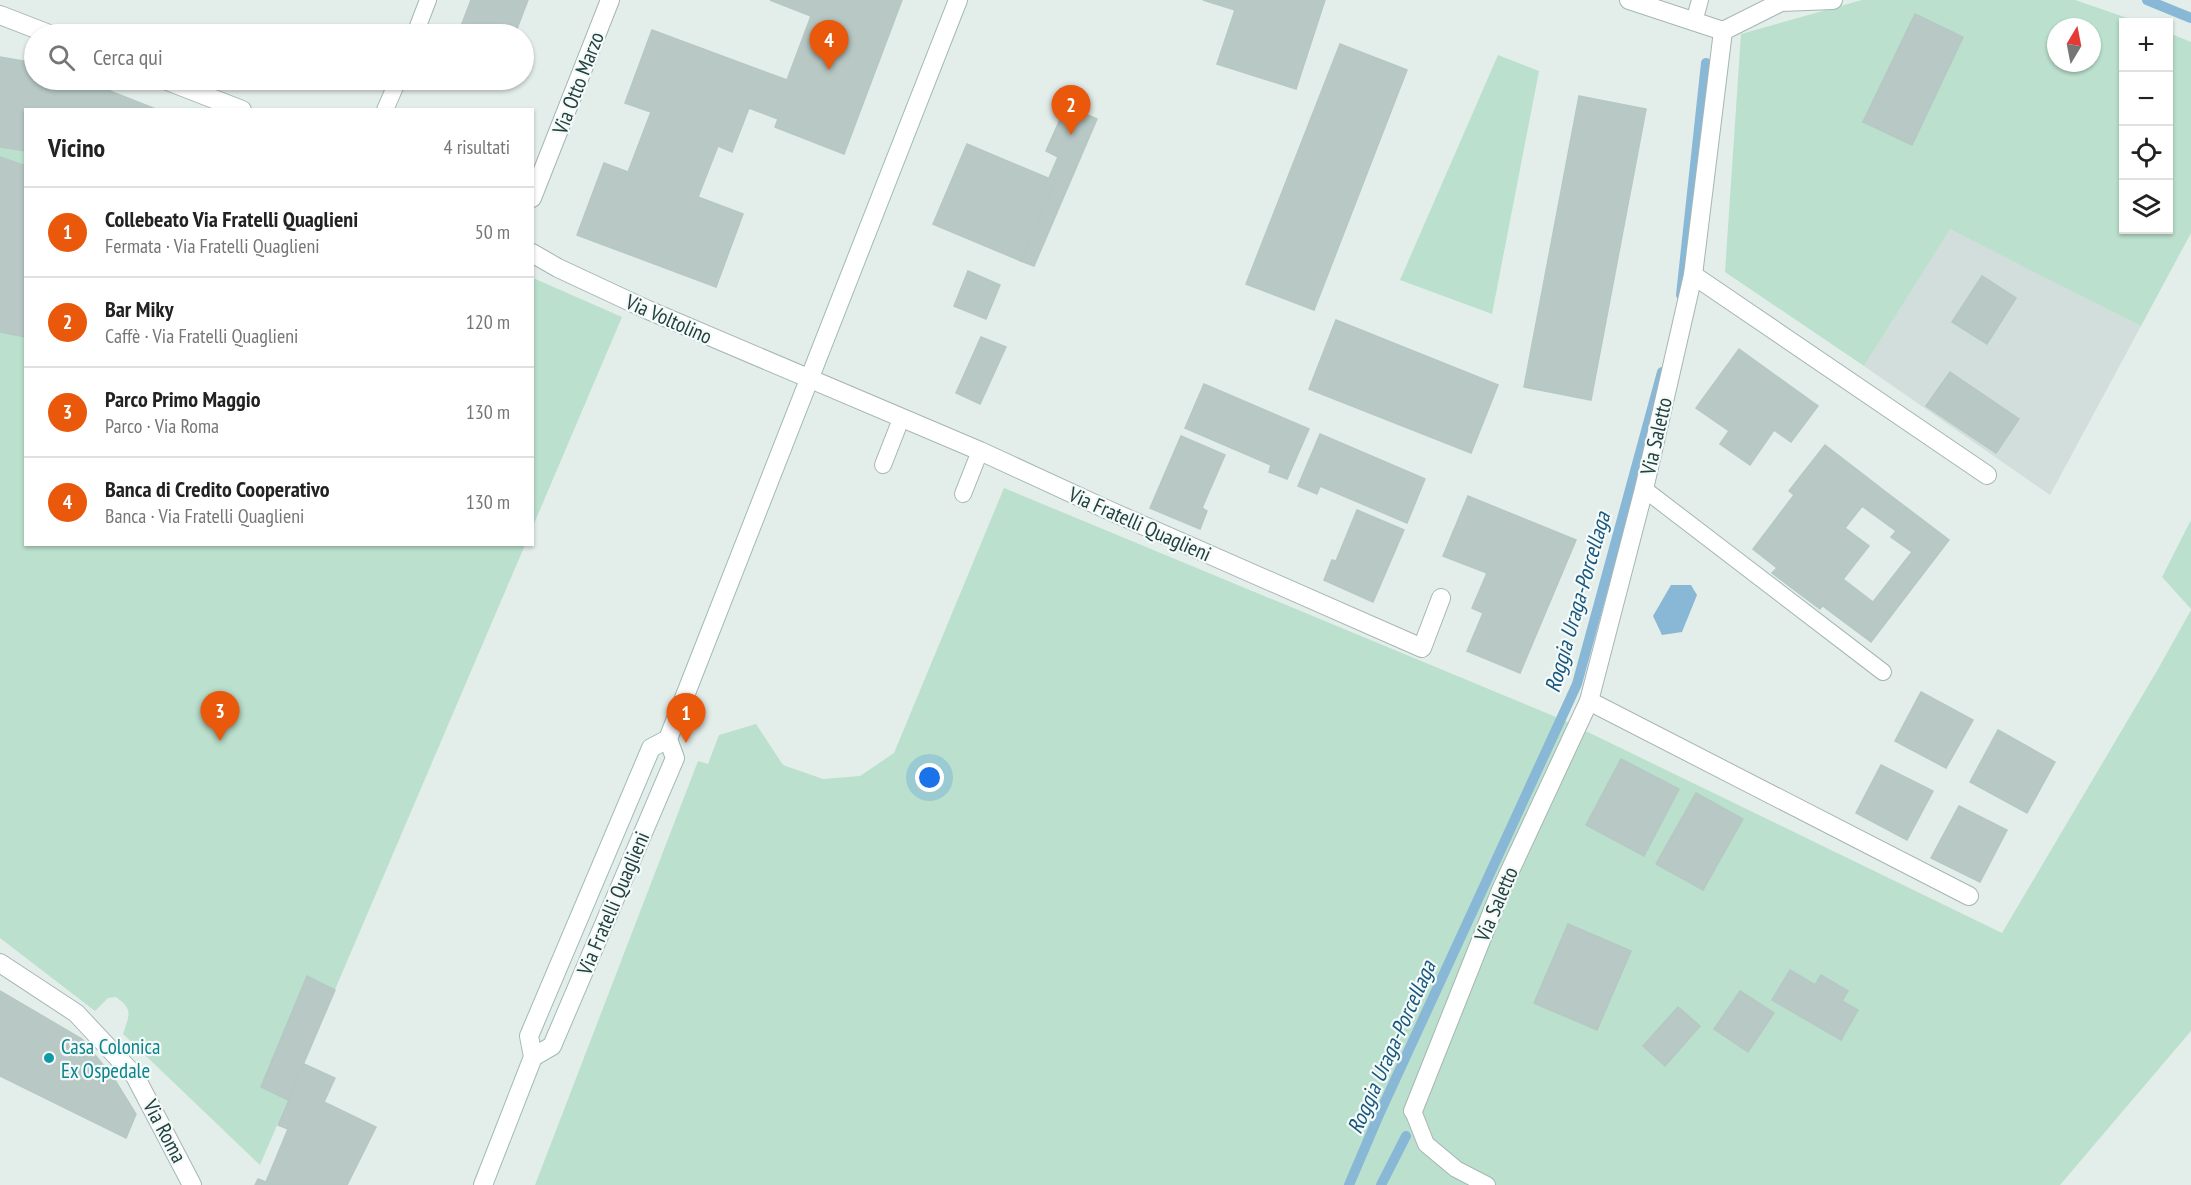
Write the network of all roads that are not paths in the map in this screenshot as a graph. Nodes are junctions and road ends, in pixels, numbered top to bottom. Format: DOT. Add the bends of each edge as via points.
graph roads {
  1 [pos="428,0"];
  2 [pos="610,0"];
  3 [pos="958,0"];
  4 [pos="1629,0"];
  5 [pos="1700,0"];
  6 [pos="1833,0"];
  7 [pos="0,15"];
  8 [pos="1694,22"];
  9 [pos="24,24"];
  10 [pos="419,24"];
  11 [pos="1723,32"];
  12 [pos="191,90"];
  13 [pos="394,90"];
  14 [pos="237,108"];
  15 [pos="387,108"];
  16 [pos="534,193"];
  17 [pos="534,254"];
  18 [pos="1693,275"];
  19 [pos="809,379"];
  20 [pos="902,419"];
  21 [pos="980,451"];
  22 [pos="883,465"];
  23 [pos="1987,475"];
  24 [pos="1644,489"];
  25 [pos="963,494"];
  26 [pos="1441,598"];
  27 [pos="1882,672"];
  28 [pos="1589,701"];
  29 [pos="668,739"];
  30 [pos="1969,896"];
  31 [pos="0,963"];
  32 [pos="533,1057"];
  33 [pos="1413,1111"];
  34 [pos="192,1185"];
  35 [pos="483,1185"];
  36 [pos="1486,1185"];
  1 -- 10 [label="lane"];
  2 -- 16 [label="street, Via Otto Marzo"];
  3 -- 19 [label="street, Via Fratelli Quaglieni"];
  4 -- 8 [label="street"];
  5 -- 8 [label="lane"];
  6 -- 11 [label="street" via="1781,2"];
  7 -- 9 [label="street"];
  8 -- 11 [label="street"];
  11 -- 18 [label="street, Via Saletto"];
  12 -- 14 [label="street"];
  13 -- 15 [label="lane"];
  17 -- 19 [label="street, Via Voltolino" via="648,310"];
  18 -- 23 [label="street"];
  18 -- 24 [label="street, Via Saletto"];
  19 -- 20 [label="street, Via Fratelli Quaglieni"];
  19 -- 29 [label="street, Via Fratelli Quaglieni"];
  20 -- 21 [label="street, Via Fratelli Quaglieni"];
  20 -- 22 [label="lane"];
  21 -- 25 [label="lane"];
  21 -- 26 [label="street, Via Fratelli Quaglieni" via="1422,648"];
  24 -- 27 [label="lane"];
  24 -- 28 [label="street, Via Saletto"];
  28 -- 30 [label="street"];
  28 -- 33 [label="street, Via Saletto" via="1501,890"];
  29 -- 32 [label="street, Via Fratelli Quaglieni" via="651,748 529,1036"];
  29 -- 32 [label="street, Via Fratelli Quaglieni" via="675,758 649,821 552,1046"];
  31 -- 34 [label="street, Via Roma" via="76,1013 135,1076"];
  32 -- 35 [label="street, Via Fratelli Quaglieni"];
  33 -- 36 [label="lane" via="1426,1144 1456,1169"];
}
